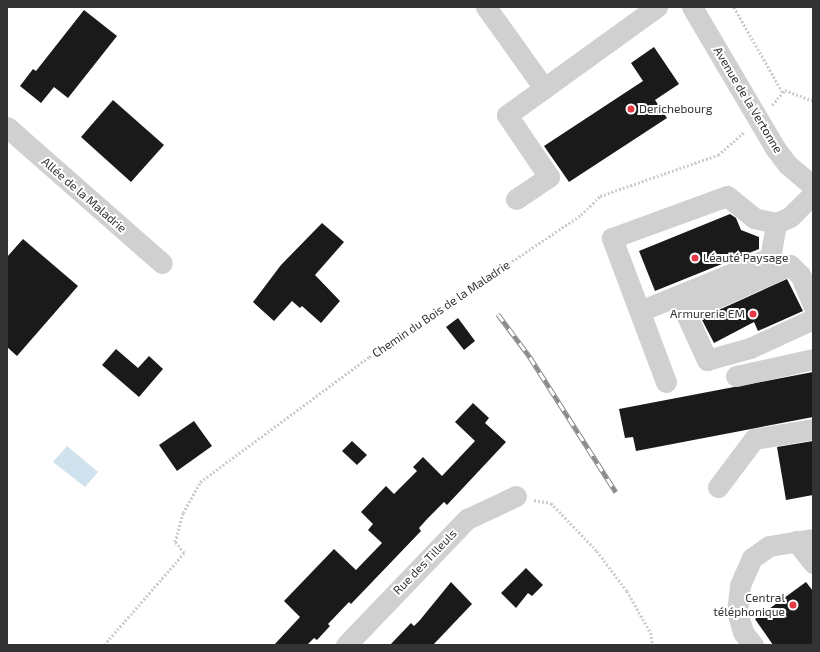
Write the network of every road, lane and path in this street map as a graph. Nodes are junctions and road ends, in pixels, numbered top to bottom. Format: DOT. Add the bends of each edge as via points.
graph roads {
  1 [pos="657,7"];
  2 [pos="692,7"];
  3 [pos="734,7"];
  4 [pos="491,9"];
  5 [pos="544,88"];
  6 [pos="783,93"];
  7 [pos="813,101"];
  8 [pos="759,118"];
  9 [pos="7,127"];
  10 [pos="813,186"];
  11 [pos="813,194"];
  12 [pos="516,199"];
  13 [pos="776,224"];
  14 [pos="162,262"];
  15 [pos="807,273"];
  16 [pos="813,305"];
  17 [pos="640,311"];
  18 [pos="813,319"];
  19 [pos="813,360"];
  20 [pos="736,376"];
  21 [pos="666,382"];
  22 [pos="813,430"];
  23 [pos="718,487"];
  24 [pos="516,496"];
  25 [pos="805,540"];
  26 [pos="813,563"];
  27 [pos="104,645"];
  28 [pos="346,645"];
  29 [pos="653,645"];
  30 [pos="753,645"];
  1 -- 5 [label="street"];
  2 -- 8 [label="street, Avenue de la Vertonne"];
  3 -- 6 [label="path"];
  4 -- 5 [label="street"];
  5 -- 12 [label="street" via="507,115 549,177"];
  6 -- 7 [label="path" via="785,90"];
  6 -- 8 [label="path"];
  8 -- 10 [label="street, Avenue de la Vertonne" via="775,148 788,165"];
  8 -- 27 [label="path, Chemin du Bois de la Maladrie" via="718,155 600,196 581,215 369,357 200,482 183,513 175,542 184,553"];
  9 -- 14 [label="street, Allée de la Maladrie"];
  11 -- 13 [label="street" via="790,216"];
  13 -- 17 [label="street" via="770,258"];
  13 -- 17 [label="street" via="754,218 727,196 612,238"];
  15 -- 16 [label="street"];
  15 -- 18 [label="street" via="790,265 685,312 707,360 750,348"];
  17 -- 21 [label="street"];
  19 -- 20 [label="street"];
  22 -- 23 [label="street" via="754,439"];
  24 -- 28 [label="street, Rue des Tilleuls" via="467,519"];
  24 -- 29 [label="path" via="551,503 597,551 627,591 650,633"];
  25 -- 26 [label="street"];
  25 -- 30 [label="street" via="769,546 752,558 740,584 737,611 743,632"];
}
